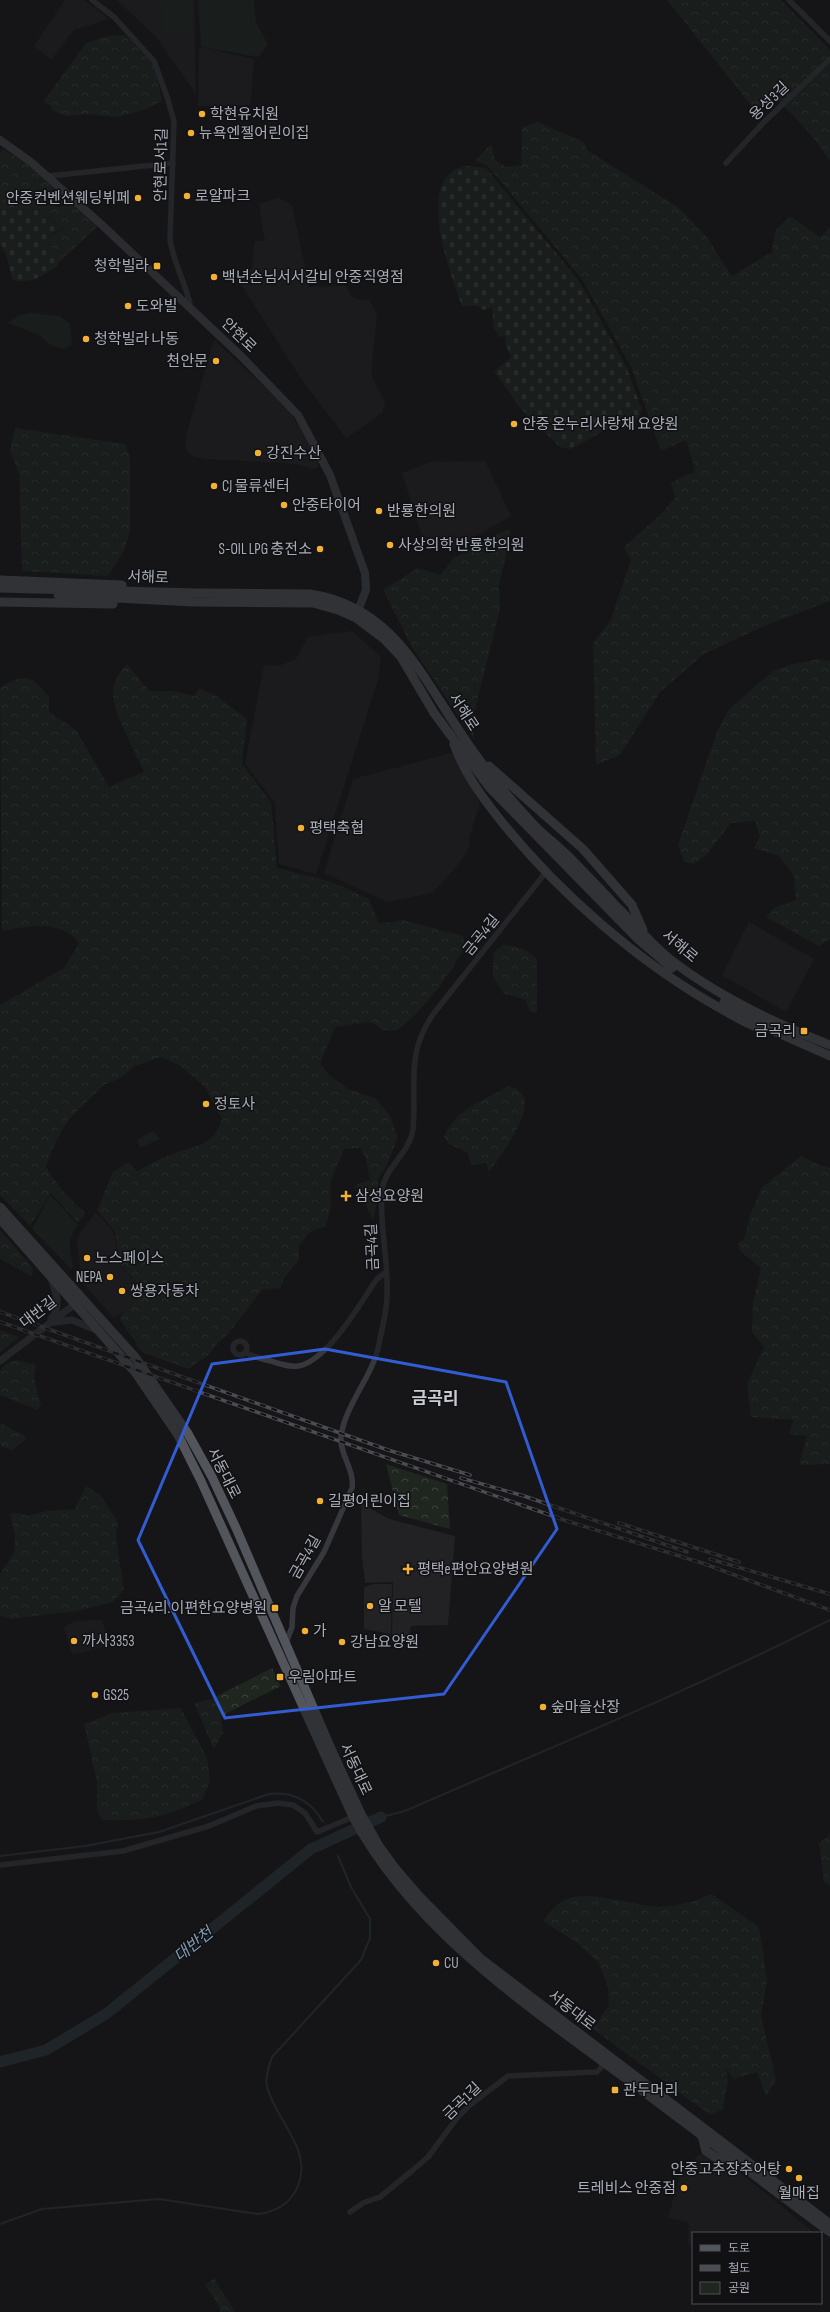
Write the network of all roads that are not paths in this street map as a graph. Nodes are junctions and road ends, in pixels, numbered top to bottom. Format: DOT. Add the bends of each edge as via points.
graph roads {
  1 [pos="92,0"];
  2 [pos="789,0"];
  3 [pos="830,41"];
  4 [pos="830,58"];
  5 [pos="0,140"];
  6 [pos="173,163"];
  7 [pos="726,163"];
  8 [pos="49,176"];
  9 [pos="191,308"];
  10 [pos="0,580"];
  11 [pos="0,588"];
  12 [pos="157,591"];
  13 [pos="0,594"];
  14 [pos="0,602"];
  15 [pos="194,602"];
  16 [pos="357,614"];
  17 [pos="450,733"];
  18 [pos="478,756"];
  19 [pos="546,872"];
  20 [pos="644,934"];
  21 [pos="778,1033"];
  22 [pos="830,1045"];
  23 [pos="830,1056"];
  24 [pos="0,1207"];
  25 [pos="0,1219"];
  26 [pos="385,1273"];
  27 [pos="50,1274"];
  28 [pos="78,1299"];
  29 [pos="52,1321"];
  30 [pos="103,1335"];
  31 [pos="245,1352"];
  32 [pos="0,1361"];
  33 [pos="285,1646"];
  34 [pos="358,1820"];
  35 [pos="0,1865"];
  36 [pos="607,2060"];
  37 [pos="350,2212"];
  38 [pos="815,2221"];
  39 [pos="830,2224"];
  40 [pos="818,2232"];
  41 [pos="830,2232"];
  1 -- 6 [label="street, 안현로서1길" via="114,17 154,61 174,122"];
  2 -- 3 [label="street"];
  4 -- 7 [label="street, 용성3길"];
  5 -- 8 [label="main road, 안현로"];
  6 -- 8 [label="street"];
  6 -- 9 [label="street, 안현로서1길" via="170,240 173,258 184,281"];
  8 -- 9 [label="main road, 안현로"];
  9 -- 16 [label="main road, 안현로" via="280,395 298,415 314,442 336,489 365,573 366,590"];
  10 -- 12 [label="main road" via="109,584"];
  11 -- 12 [label="main road, 서해로"];
  12 -- 16 [label="main road, 서해로" via="310,594 326,597"];
  13 -- 15 [label="main road, 서해로"];
  14 -- 15 [label="main road"];
  15 -- 16 [label="main road, 서해로" via="313,603"];
  16 -- 17 [label="main road, 서해로" via="401,657 434,713"];
  16 -- 18 [label="main road, 서해로" via="389,631 405,648"];
  17 -- 19 [label="main road" via="464,767 486,802"];
  17 -- 21 [label="main road, 서해로" via="490,788 638,939 666,964 713,996"];
  18 -- 20 [label="main road, 서해로" via="493,778 535,826"];
  18 -- 20 [label="main road" via="583,849 632,905"];
  19 -- 21 [label="main road" via="631,948 687,990 749,1024"];
  19 -- 26 [label="street, 금곡4길" via="434,1013 420,1035 415,1052 411,1135 404,1154 389,1173 382,1189"];
  20 -- 22 [label="main road, 서해로" via="670,959 722,995 793,1031"];
  21 -- 23 [label="main road, 서해로"];
  24 -- 28 [label="main road, 서동대로"];
  25 -- 27 [label="main road, 서동대로"];
  26 -- 31 [label="street" via="317,1358 299,1366 284,1365"];
  26 -- 33 [label="street, 금곡4길" via="387,1296 378,1346 346,1419 341,1437 353,1480 352,1488 324,1552 297,1596 293,1608 292,1627"];
  27 -- 28 [label="main road, 서동대로"];
  27 -- 29 [label="street" via="58,1301"];
  28 -- 29 [label="street, 대반길"];
  28 -- 30 [label="main road, 서동대로"];
  28 -- 33 [label="main road, 서동대로" via="135,1357 187,1432 236,1528"];
  29 -- 30 [label="street" via="77,1321"];
  29 -- 32 [label="street, 대반길" via="27,1336"];
  30 -- 34 [label="main road, 서동대로" via="135,1372 178,1435"];
  33 -- 34 [label="main road, 서동대로"];
  34 -- 35 [label="street" via="317,1832 305,1814 293,1805 278,1803 256,1806 202,1828 123,1851"];
  34 -- 36 [label="main road, 서동대로" via="418,1896 480,1958"];
  36 -- 37 [label="street, 금곡1길" via="597,2072 508,2076 457,2118 428,2157 413,2170 380,2197 363,2203"];
  36 -- 38 [label="main road, 서동대로" via="729,2157"];
  36 -- 39 [label="main road, 서동대로"];
  38 -- 40 [label="main road"];
  38 -- 41 [label="main road, 서동대로"];
}
